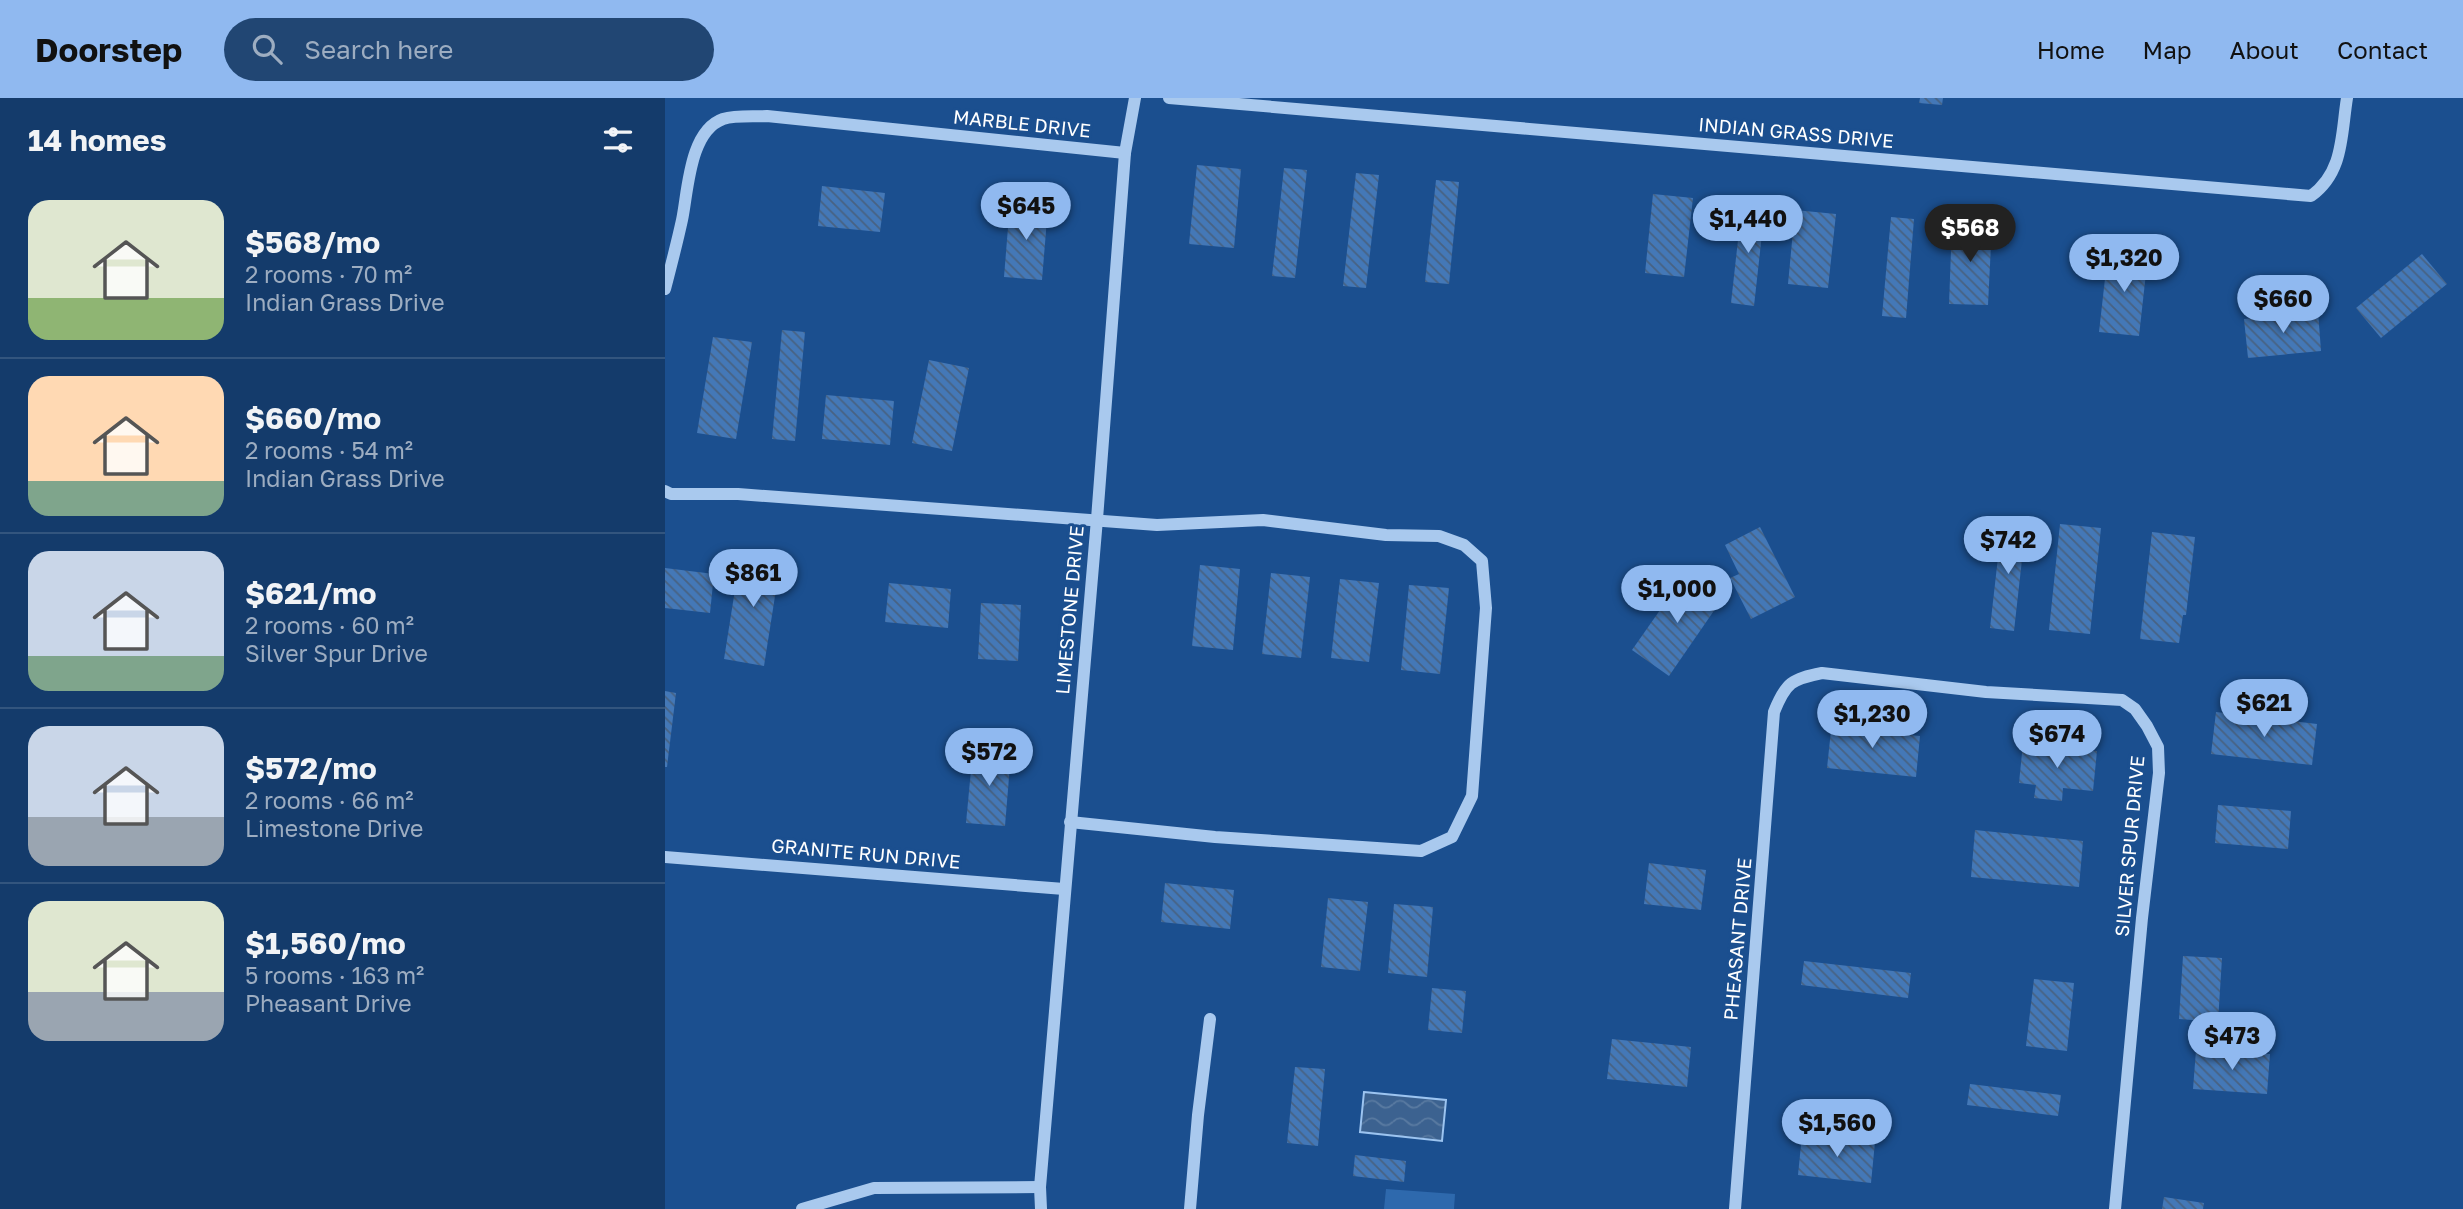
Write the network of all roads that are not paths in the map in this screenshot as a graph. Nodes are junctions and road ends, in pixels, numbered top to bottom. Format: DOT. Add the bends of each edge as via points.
graph roads {
  1 [pos="1135,98"];
  2 [pos="1169,98"];
  3 [pos="2347,98"];
  4 [pos="1125,153"];
  5 [pos="665,289"];
  6 [pos="665,491"];
  7 [pos="1097,519"];
  8 [pos="1796,678"];
  9 [pos="1070,822"];
  10 [pos="665,857"];
  11 [pos="1064,888"];
  12 [pos="1210,1020"];
  13 [pos="1040,1187"];
  14 [pos="802,1209"];
  15 [pos="1041,1209"];
  16 [pos="1190,1209"];
  17 [pos="1735,1209"];
  18 [pos="2115,1209"];
  1 -- 4 [label="street, LIMESTONE DRIVE"];
  2 -- 3 [label="street, INDIAN GRASS DRIVE" via="2311,196 2333,173"];
  4 -- 5 [label="street, MARBLE DRIVE" via="767,116 723,119 705,133 694,158"];
  4 -- 7 [label="street, LIMESTONE DRIVE"];
  6 -- 7 [label="street"];
  7 -- 9 [label="street, LIMESTONE DRIVE"];
  7 -- 9 [label="street" via="1157,525 1263,520 1385,535 1439,536 1464,545 1482,561 1486,608 1472,796 1452,836 1421,851"];
  8 -- 17 [label="street, PHEASANT DRIVE" via="1774,712"];
  8 -- 18 [label="street, SILVER SPUR DRIVE" via="1822,673 1986,692 2122,700 2136,709 2147,726 2158,747 2159,773"];
  9 -- 11 [label="street, LIMESTONE DRIVE"];
  10 -- 11 [label="street, GRANITE RUN DRIVE"];
  11 -- 13 [label="street, LIMESTONE DRIVE"];
  12 -- 16 [label="street"];
  13 -- 14 [label="street" via="874,1188"];
  13 -- 15 [label="street, LIMESTONE DRIVE"];
}
